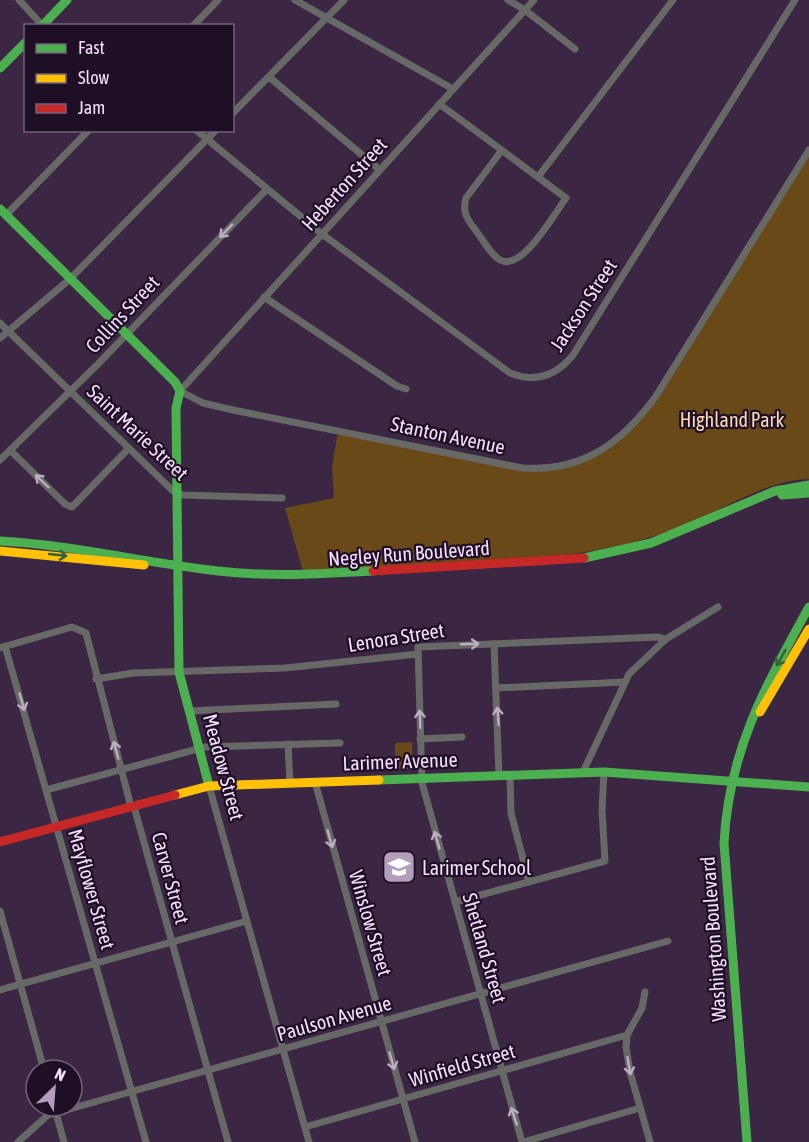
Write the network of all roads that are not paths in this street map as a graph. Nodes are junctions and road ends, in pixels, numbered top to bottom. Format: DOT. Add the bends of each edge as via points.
graph roads {
  1 [pos="19,0"];
  2 [pos="67,0"];
  3 [pos="218,0"];
  4 [pos="295,0"];
  5 [pos="344,0"];
  6 [pos="508,0"];
  7 [pos="534,0"];
  8 [pos="673,0"];
  9 [pos="795,0"];
  10 [pos="525,10"];
  11 [pos="326,18"];
  12 [pos="41,24"];
  13 [pos="43,24"];
  14 [pos="196,24"];
  15 [pos="24,44"];
  16 [pos="575,49"];
  17 [pos="0,69"];
  18 [pos="269,77"];
  19 [pos="453,89"];
  20 [pos="440,104"];
  21 [pos="234,112"];
  22 [pos="87,132"];
  23 [pos="198,132"];
  24 [pos="214,132"];
  25 [pos="207,140"];
  26 [pos="502,150"];
  27 [pos="809,150"];
  28 [pos="380,170"];
  29 [pos="538,177"];
  30 [pos="267,189"];
  31 [pos="3,212"];
  32 [pos="322,234"];
  33 [pos="70,279"];
  34 [pos="264,297"];
  35 [pos="0,323"];
  36 [pos="8,331"];
  37 [pos="126,334"];
  38 [pos="0,338"];
  39 [pos="406,389"];
  40 [pos="70,391"];
  41 [pos="180,391"];
  42 [pos="129,449"];
  43 [pos="11,452"];
  44 [pos="0,460"];
  45 [pos="809,485"];
  46 [pos="177,492"];
  47 [pos="809,493"];
  48 [pos="282,498"];
  49 [pos="0,541"];
  50 [pos="0,551"];
  51 [pos="809,607"];
  52 [pos="718,608"];
  53 [pos="809,629"];
  54 [pos="666,639"];
  55 [pos="494,644"];
  56 [pos="3,647"];
  57 [pos="418,654"];
  58 [pos="179,672"];
  59 [pos="96,679"];
  60 [pos="625,682"];
  61 [pos="496,688"];
  62 [pos="336,704"];
  63 [pos="190,711"];
  64 [pos="744,735"];
  65 [pos="462,737"];
  66 [pos="420,738"];
  67 [pos="340,743"];
  68 [pos="288,744"];
  69 [pos="199,748"];
  70 [pos="121,770"];
  71 [pos="583,772"];
  72 [pos="604,772"];
  73 [pos="499,775"];
  74 [pos="510,775"];
  75 [pos="422,778"];
  76 [pos="315,782"];
  77 [pos="290,783"];
  78 [pos="209,786"];
  79 [pos="809,788"];
  80 [pos="46,790"];
  81 [pos="132,806"];
  82 [pos="57,826"];
  83 [pos="0,842"];
  84 [pos="529,882"];
  85 [pos="455,902"];
  86 [pos="0,911"];
  87 [pos="247,921"];
  88 [pos="668,941"];
  89 [pos="171,942"];
  90 [pos="96,963"];
  91 [pos="20,984"];
  92 [pos="0,990"];
  93 [pos="645,992"];
  94 [pos="480,993"];
  95 [pos="381,1022"];
  96 [pos="627,1035"];
  97 [pos="284,1049"];
  98 [pos="41,1058"];
  99 [pos="208,1071"];
  100 [pos="502,1071"];
  101 [pos="132,1092"];
  102 [pos="403,1100"];
  103 [pos="84,1103"];
  104 [pos="640,1108"];
  105 [pos="45,1118"];
  106 [pos="57,1118"];
  107 [pos="305,1126"];
  108 [pos="18,1142"];
  109 [pos="64,1142"];
  110 [pos="146,1142"];
  111 [pos="228,1142"];
  112 [pos="309,1142"];
  113 [pos="415,1142"];
  114 [pos="523,1142"];
  115 [pos="650,1142"];
  116 [pos="747,1142"];
  1 -- 12 [label="street"];
  2 -- 13 [label="main road"];
  3 -- 14 [label="street"];
  4 -- 11 [label="street"];
  5 -- 11 [label="street"];
  6 -- 10 [label="street"];
  7 -- 10 [label="street, Heberton Street"];
  8 -- 29 [label="street"];
  9 -- 32 [label="street, Jackson Street" via="573,355 554,373 530,379 510,374"];
  10 -- 16 [label="street"];
  10 -- 19 [label="street, Heberton Street"];
  11 -- 18 [label="street"];
  11 -- 19 [label="street"];
  15 -- 17 [label="main road"];
  18 -- 21 [label="street"];
  18 -- 28 [label="street"];
  19 -- 20 [label="street, Heberton Street"];
  20 -- 26 [label="street"];
  20 -- 28 [label="street, Heberton Street"];
  22 -- 31 [label="street"];
  23 -- 25 [label="street, Jackson Street"];
  24 -- 25 [label="street"];
  25 -- 30 [label="street, Jackson Street"];
  25 -- 33 [label="street"];
  26 -- 29 [label="street"];
  26 -- 29 [label="street" via="466,198 464,207 465,216 502,261 523,256 566,198"];
  27 -- 41 [label="street, Stanton Avenue" via="656,396 637,422 613,444 590,457 564,465 522,468 232,410 203,403"];
  28 -- 32 [label="street, Heberton Street"];
  30 -- 32 [label="street, Jackson Street"];
  30 -- 37 [label="street, Collins Street, one-way"];
  31 -- 33 [label="main road, Stanton Avenue"];
  32 -- 34 [label="street, Heberton Street"];
  33 -- 36 [label="street"];
  33 -- 37 [label="main road, Stanton Avenue"];
  34 -- 39 [label="street"];
  34 -- 41 [label="street, Heberton Street"];
  35 -- 36 [label="street, Saint Marie Street"];
  36 -- 38 [label="street"];
  36 -- 40 [label="street, Saint Marie Street"];
  37 -- 40 [label="street, Collins Street"];
  37 -- 41 [label="main road, Stanton Avenue"];
  40 -- 42 [label="street, Saint Marie Street"];
  40 -- 43 [label="street, Collins Street"];
  41 -- 46 [label="main road, Meadow Street" via="176,408"];
  42 -- 43 [label="street, one-way" via="74,505 65,504"];
  42 -- 46 [label="street, Saint Marie Street"];
  43 -- 44 [label="street, Collins Street"];
  45 -- 49 [label="main road, Negley Run Boulevard" via="775,491 651,543 601,556 550,562 285,576 217,571 54,543"];
  46 -- 48 [label="street, Saint Marie Street"];
  46 -- 58 [label="main road, Meadow Street"];
  50 -- 47 [label="main road, Negley Run Boulevard, one-way" via="285,582 551,568 640,553 783,495"];
  51 -- 64 [label="main road, Washington Boulevard, one-way" via="755,705"];
  52 -- 54 [label="street"];
  53 -- 64 [label="main road, Washington Boulevard"];
  54 -- 55 [label="street, Lenora Street"];
  54 -- 60 [label="street"];
  57 -- 55 [label="street, Lenora Street, one-way" via="418,647"];
  55 -- 61 [label="street"];
  56 -- 59 [label="street, Carver Street" via="77,627 86,633"];
  56 -- 80 [label="street, Mayflower Street, one-way"];
  57 -- 58 [label="street, Lenora Street" via="285,668"];
  66 -- 57 [label="street, Shetland Street, one-way"];
  58 -- 59 [label="street, Lenora Street"];
  58 -- 63 [label="main road, Meadow Street"];
  70 -- 59 [label="street, Carver Street, one-way"];
  60 -- 61 [label="street"];
  60 -- 71 [label="street"];
  73 -- 61 [label="street, one-way"];
  62 -- 63 [label="street"];
  63 -- 69 [label="main road, Meadow Street"];
  64 -- 116 [label="main road, Washington Boulevard" via="730,781 724,830"];
  65 -- 66 [label="street"];
  66 -- 75 [label="street, Shetland Street"];
  67 -- 68 [label="street"];
  68 -- 69 [label="street"];
  68 -- 77 [label="street"];
  69 -- 70 [label="street"];
  69 -- 78 [label="main road, Meadow Street"];
  70 -- 80 [label="street"];
  70 -- 81 [label="street, Carver Street"];
  71 -- 72 [label="main road, Larimer Avenue"];
  71 -- 74 [label="main road, Larimer Avenue"];
  72 -- 79 [label="main road, Larimer Avenue"];
  72 -- 84 [label="street" via="604,861"];
  73 -- 74 [label="main road, Larimer Avenue"];
  73 -- 75 [label="main road, Larimer Avenue"];
  74 -- 84 [label="street" via="511,813"];
  75 -- 76 [label="main road, Larimer Avenue"];
  85 -- 75 [label="street, Shetland Street, one-way"];
  76 -- 77 [label="main road, Larimer Avenue"];
  76 -- 95 [label="street, Winslow Street, one-way"];
  77 -- 78 [label="main road, Larimer Avenue"];
  78 -- 81 [label="main road, Larimer Avenue"];
  78 -- 87 [label="street, Meadow Street"];
  80 -- 82 [label="street, Mayflower Street"];
  81 -- 82 [label="main road, Larimer Avenue"];
  81 -- 89 [label="street, Carver Street"];
  82 -- 83 [label="main road, Larimer Avenue"];
  82 -- 90 [label="street, Mayflower Street"];
  84 -- 85 [label="street"];
  85 -- 94 [label="street, Shetland Street"];
  86 -- 91 [label="street"];
  87 -- 89 [label="street"];
  87 -- 97 [label="street, Meadow Street"];
  88 -- 94 [label="street, Paulson Avenue"];
  89 -- 90 [label="street"];
  89 -- 99 [label="street, Carver Street"];
  90 -- 91 [label="street"];
  90 -- 101 [label="street, Mayflower Street"];
  91 -- 92 [label="street"];
  91 -- 98 [label="street"];
  93 -- 96 [label="street" via="642,1008"];
  94 -- 95 [label="street, Paulson Avenue"];
  94 -- 100 [label="street, Shetland Street"];
  95 -- 97 [label="street, Paulson Avenue"];
  95 -- 102 [label="street, Winslow Street, one-way"];
  96 -- 100 [label="street, Winfield Street"];
  96 -- 104 [label="street, one-way" via="630,1072"];
  97 -- 99 [label="street, Paulson Avenue"];
  97 -- 107 [label="street, Meadow Street"];
  99 -- 101 [label="street, Paulson Avenue"];
  99 -- 111 [label="street, Carver Street"];
  100 -- 102 [label="street, Winfield Street"];
  114 -- 100 [label="street, Shetland Street, one-way"];
  101 -- 103 [label="street, Paulson Avenue"];
  101 -- 110 [label="street, Mayflower Street"];
  102 -- 107 [label="street, Winfield Street"];
  102 -- 113 [label="street, Winslow Street"];
  104 -- 114 [label="street"];
  104 -- 115 [label="street"];
  105 -- 108 [label="street, Paulson Avenue"];
  106 -- 109 [label="street"];
  107 -- 112 [label="street, Meadow Street"];
}
